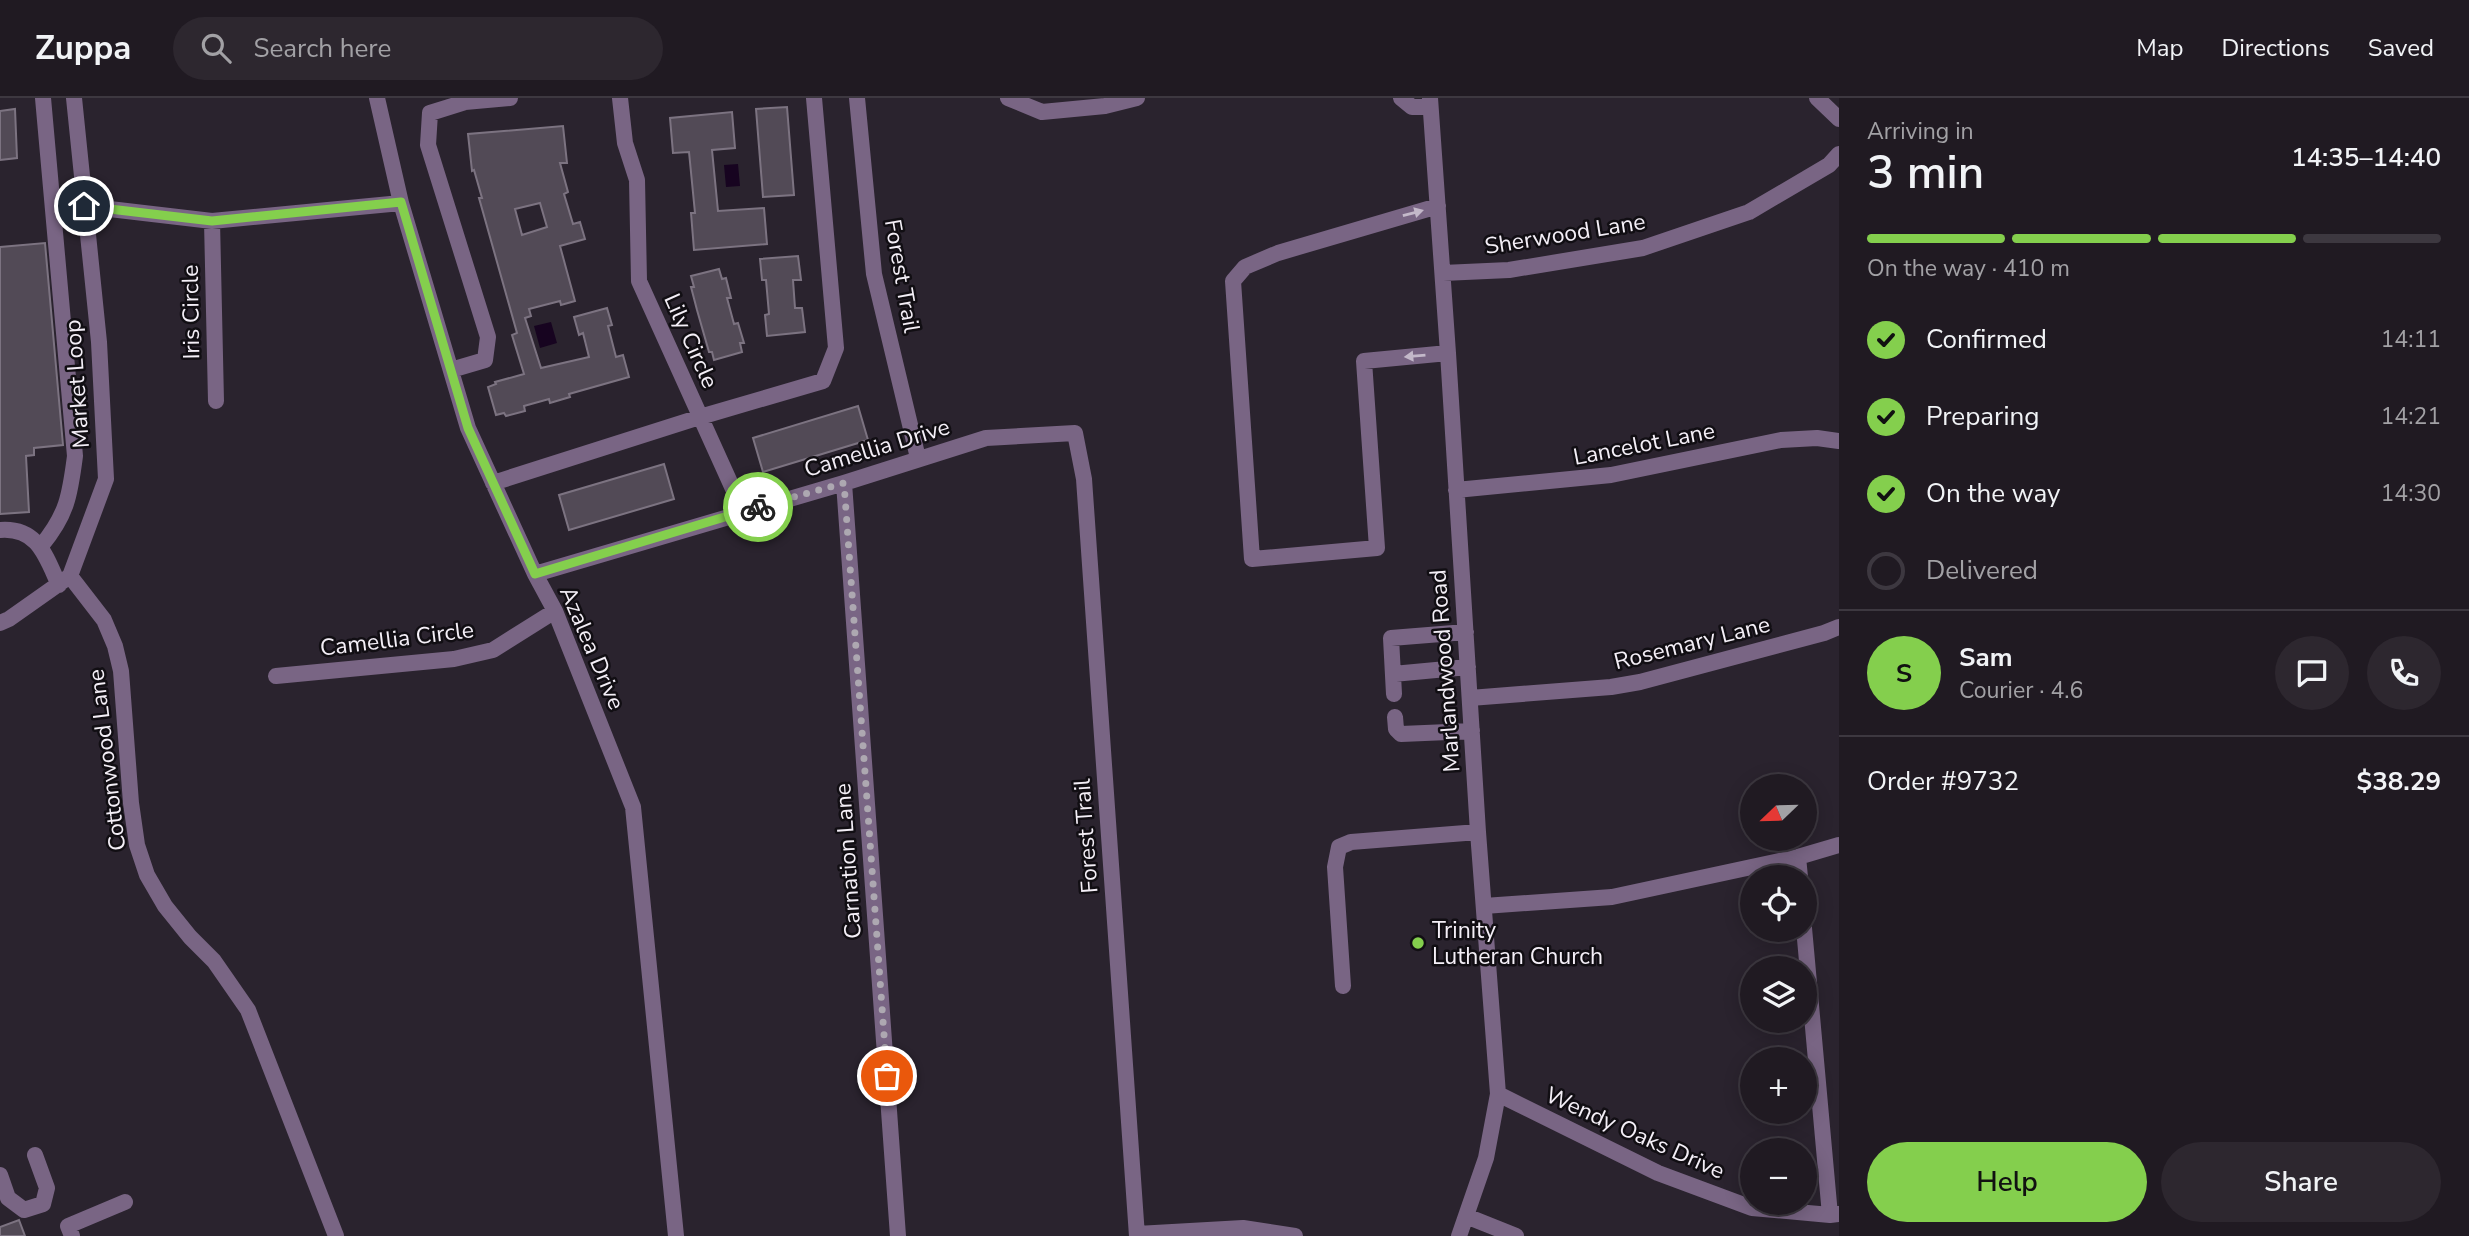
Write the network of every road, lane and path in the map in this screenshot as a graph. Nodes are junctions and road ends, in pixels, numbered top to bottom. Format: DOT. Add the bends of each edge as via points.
graph roads {
  1 [pos="43,98"];
  2 [pos="74,98"];
  3 [pos="377,98"];
  4 [pos="510,98"];
  5 [pos="621,98"];
  6 [pos="814,98"];
  7 [pos="857,98"];
  8 [pos="1008,98"];
  9 [pos="1137,98"];
  10 [pos="1401,98"];
  11 [pos="1817,98"];
  12 [pos="1430,102"];
  13 [pos="1839,119"];
  14 [pos="1839,154"];
  15 [pos="401,202"];
  16 [pos="84,206"];
  17 [pos="1438,206"];
  18 [pos="212,221"];
  19 [pos="1443,273"];
  20 [pos="1448,353"];
  21 [pos="451,370"];
  22 [pos="216,401"];
  23 [pos="700,417"];
  24 [pos="1075,433"];
  25 [pos="1839,441"];
  26 [pos="918,458"];
  27 [pos="493,483"];
  28 [pos="844,483"];
  29 [pos="1456,490"];
  30 [pos="743,511"];
  31 [pos="0,530"];
  32 [pos="41,546"];
  33 [pos="535,574"];
  34 [pos="64,581"];
  35 [pos="555,611"];
  36 [pos="0,623"];
  37 [pos="1839,627"];
  38 [pos="1466,632"];
  39 [pos="1468,667"];
  40 [pos="1393,674"];
  41 [pos="276,676"];
  42 [pos="1394,694"];
  43 [pos="1470,698"];
  44 [pos="1395,717"];
  45 [pos="1472,731"];
  46 [pos="1478,832"];
  47 [pos="1839,845"];
  48 [pos="1798,857"];
  49 [pos="1799,865"];
  50 [pos="1484,906"];
  51 [pos="1806,942"];
  52 [pos="1343,986"];
  53 [pos="1498,1094"];
  54 [pos="34,1155"];
  55 [pos="0,1175"];
  56 [pos="125,1202"];
  57 [pos="1835,1214"];
  58 [pos="1466,1216"];
  59 [pos="1137,1235"];
  60 [pos="72,1236"];
  61 [pos="336,1236"];
  62 [pos="676,1236"];
  63 [pos="898,1236"];
  64 [pos="1295,1236"];
  65 [pos="1459,1236"];
  66 [pos="1516,1236"];
  1 -- 32 [label="street" via="75,456 71,495 56,528"];
  2 -- 16 [label="street, Market Loop"];
  3 -- 15 [label="street, Azalea Drive"];
  4 -- 21 [label="street" via="465,102 430,113 428,145 488,337 485,360"];
  5 -- 23 [label="street, Lily Circle" via="625,143 637,180 639,281"];
  6 -- 23 [label="street" via="836,348 822,381"];
  7 -- 26 [label="street, Forest Trail" via="874,274"];
  8 -- 9 [label="street" via="1042,112"];
  10 -- 12 [label="street" via="1412,107"];
  11 -- 13 [label="street"];
  12 -- 17 [label="street, Marlandwood Road"];
  14 -- 19 [label="street, Sherwood Lane" via="1829,165 1749,212 1643,248 1509,270"];
  15 -- 18 [label="street"];
  15 -- 21 [label="street, Azalea Drive"];
  16 -- 18 [label="street"];
  16 -- 34 [label="street, Market Loop" via="99,342 106,479"];
  17 -- 19 [label="street, Marlandwood Road"];
  20 -- 17 [label="street, one-way" via="1364,361 1377,548 1252,559 1233,281 1245,267 1278,253"];
  18 -- 22 [label="street, Iris Circle"];
  19 -- 20 [label="street, Marlandwood Road"];
  20 -- 29 [label="street, Marlandwood Road"];
  21 -- 27 [label="street, Azalea Drive" via="468,428"];
  23 -- 27 [label="street"];
  23 -- 30 [label="street, Lily Circle"];
  24 -- 26 [label="street, Camellia Drive" via="986,438"];
  24 -- 59 [label="street, Forest Trail" via="1084,479"];
  25 -- 29 [label="street, Lancelot Lane" via="1781,440 1611,475"];
  26 -- 28 [label="street, Camellia Drive"];
  27 -- 33 [label="street, Azalea Drive"];
  28 -- 30 [label="street, Camellia Drive"];
  28 -- 63 [label="street, Carnation Lane"];
  29 -- 38 [label="street, Marlandwood Road"];
  30 -- 33 [label="street, Camellia Drive"];
  31 -- 32 [label="street" via="24,533"];
  32 -- 34 [label="street, Cottonwood Lane"];
  33 -- 35 [label="street, Azalea Drive"];
  34 -- 36 [label="street"];
  34 -- 61 [label="street, Cottonwood Lane" via="104,620 115,646 134,824 147,875 165,906 214,961 248,1010"];
  35 -- 41 [label="street, Camellia Circle" via="493,650 454,659"];
  35 -- 62 [label="street, Azalea Drive" via="633,807"];
  37 -- 43 [label="street, Rosemary Lane" via="1640,682"];
  38 -- 39 [label="street, Marlandwood Road"];
  38 -- 40 [label="street" via="1391,638"];
  39 -- 40 [label="street"];
  39 -- 43 [label="street, Marlandwood Road"];
  40 -- 42 [label="street"];
  43 -- 45 [label="street, Marlandwood Road"];
  44 -- 45 [label="street" via="1401,734"];
  45 -- 46 [label="street, Marlandwood Road"];
  46 -- 50 [label="street, Marlandwood Road"];
  46 -- 52 [label="street" via="1351,842 1339,847 1335,867"];
  47 -- 48 [label="street"];
  48 -- 49 [label="street"];
  48 -- 50 [label="street" via="1612,897"];
  50 -- 53 [label="street, Marlandwood Road"];
  51 -- 57 [label="street"];
  53 -- 57 [label="street, Wendy Oaks Drive" via="1658,1173 1752,1208"];
  53 -- 58 [label="street, Marlandwood Road" via="1486,1158"];
  54 -- 55 [label="street" via="47,1188 43,1204 24,1210 8,1198"];
  56 -- 60 [label="street" via="68,1226"];
  58 -- 65 [label="street, Marlandwood Road"];
  58 -- 66 [label="street"];
  59 -- 64 [label="street" via="1242,1228"];
}
